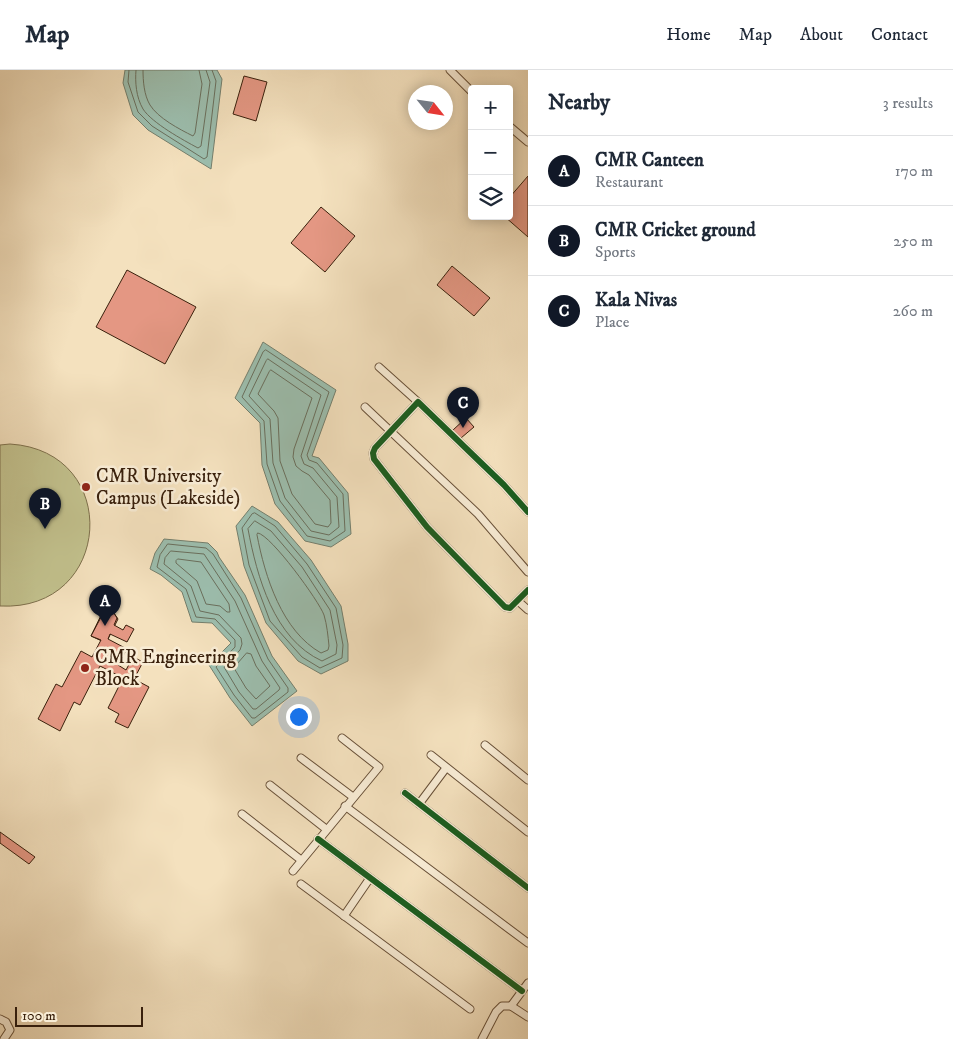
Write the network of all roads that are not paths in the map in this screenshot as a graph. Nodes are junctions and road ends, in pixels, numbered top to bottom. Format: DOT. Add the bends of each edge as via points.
graph roads {
  1 [pos="450,70"];
  2 [pos="468,88"];
  3 [pos="513,129"];
  4 [pos="528,142"];
  5 [pos="379,366"];
  6 [pos="418,402"];
  7 [pos="365,407"];
  8 [pos="391,431"];
  9 [pos="528,512"];
  10 [pos="528,572"];
  11 [pos="528,590"];
  12 [pos="518,601"];
  13 [pos="528,610"];
  14 [pos="342,738"];
  15 [pos="485,745"];
  16 [pos="431,755"];
  17 [pos="301,758"];
  18 [pos="446,768"];
  19 [pos="528,780"];
  20 [pos="270,785"];
  21 [pos="405,793"];
  22 [pos="353,796"];
  23 [pos="419,804"];
  24 [pos="345,806"];
  25 [pos="242,814"];
  26 [pos="326,829"];
  27 [pos="528,832"];
  28 [pos="318,839"];
  29 [pos="301,860"];
  30 [pos="293,871"];
  31 [pos="370,878"];
  32 [pos="300,884"];
  33 [pos="528,888"];
  34 [pos="344,916"];
  35 [pos="528,943"];
  36 [pos="528,983"];
  37 [pos="522,991"];
  38 [pos="511,1006"];
  39 [pos="470,1009"];
  40 [pos="528,1017"];
  41 [pos="0,1019"];
  42 [pos="4,1039"];
  43 [pos="482,1039"];
  1 -- 2 [label="street"];
  3 -- 4 [label="street"];
  5 -- 6 [label="street"];
  6 -- 8 [label="street"];
  6 -- 9 [label="street"];
  7 -- 8 [label="street"];
  8 -- 10 [label="street" via="478,514"];
  8 -- 12 [label="street" via="375,448 374,459 427,527 505,607 510,608"];
  11 -- 12 [label="street"];
  12 -- 13 [label="street"];
  14 -- 22 [label="street" via="379,767"];
  15 -- 19 [label="street"];
  16 -- 18 [label="street"];
  17 -- 22 [label="street"];
  18 -- 23 [label="street"];
  18 -- 27 [label="street"];
  20 -- 26 [label="street"];
  21 -- 23 [label="street"];
  22 -- 24 [label="street"];
  23 -- 33 [label="street"];
  24 -- 26 [label="street"];
  24 -- 35 [label="street"];
  25 -- 29 [label="street"];
  26 -- 28 [label="street"];
  28 -- 29 [label="street"];
  28 -- 31 [label="street"];
  29 -- 30 [label="street"];
  31 -- 34 [label="street"];
  31 -- 37 [label="street"];
  32 -- 34 [label="street"];
  34 -- 39 [label="street"];
  36 -- 37 [label="street"];
  37 -- 38 [label="street"];
  38 -- 40 [label="street"];
  38 -- 43 [label="street" via="502,1006 496,1012"];
  41 -- 42 [label="street" via="10,1030"];
}
